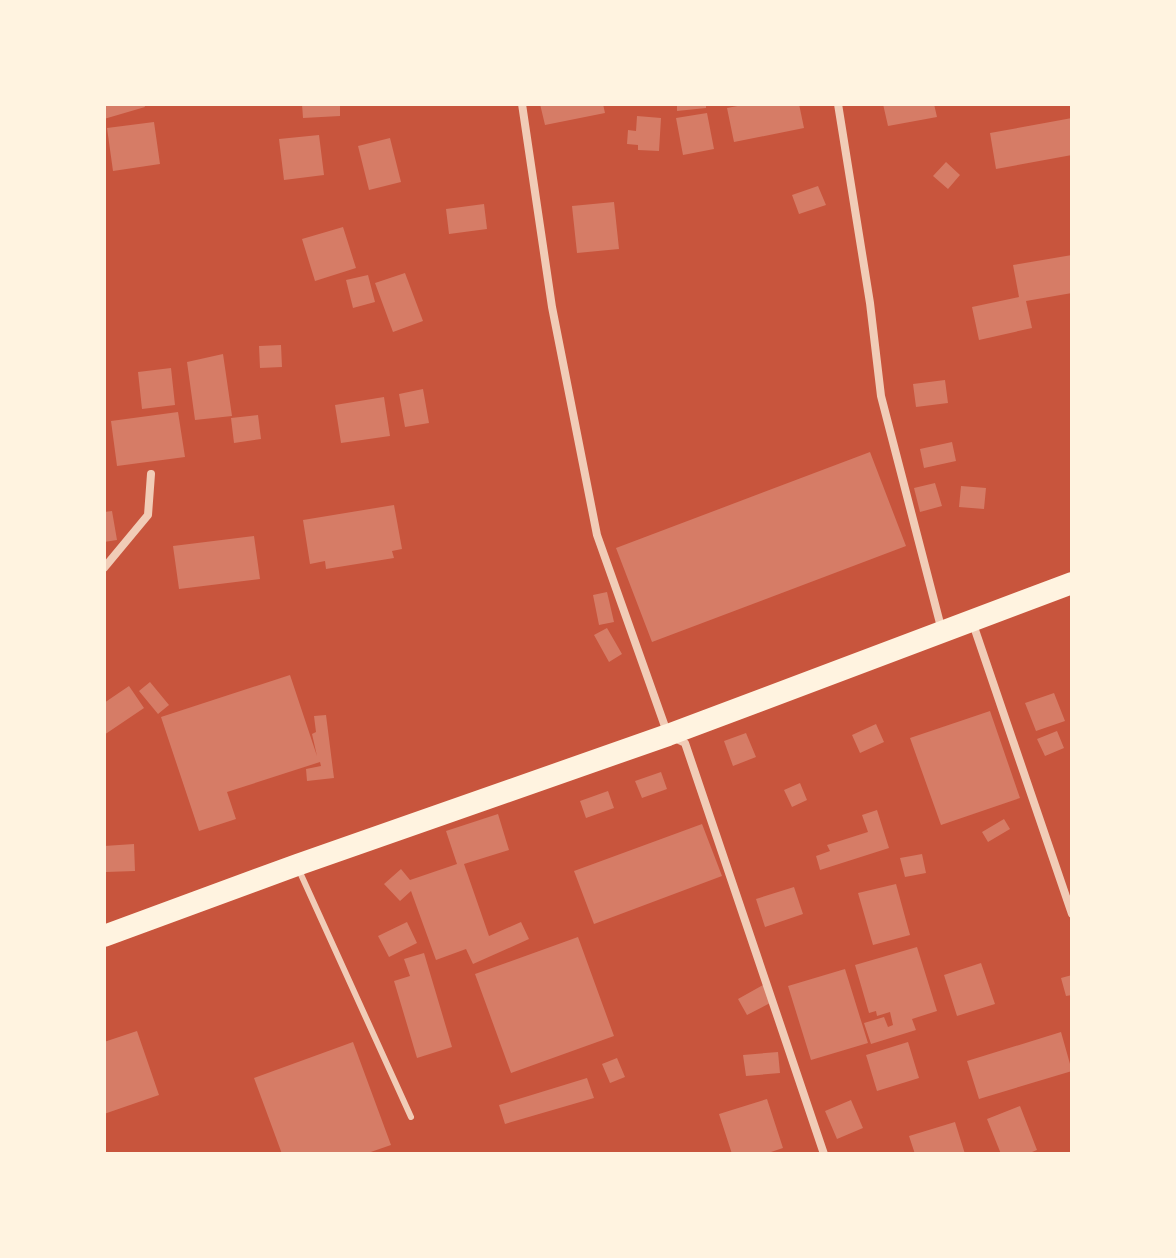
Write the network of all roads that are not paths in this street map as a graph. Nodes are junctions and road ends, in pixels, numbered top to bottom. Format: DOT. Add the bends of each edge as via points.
graph roads {
  1 [pos="522,104"];
  2 [pos="838,104"];
  3 [pos="151,474"];
  4 [pos="104,568"];
  5 [pos="1072,583"];
  6 [pos="972,620"];
  7 [pos="942,631"];
  8 [pos="668,735"];
  9 [pos="297,865"];
  10 [pos="1072,914"];
  11 [pos="104,936"];
  12 [pos="411,1117"];
  13 [pos="824,1154"];
  1 -- 8 [label="street" via="552,307 597,535"];
  2 -- 7 [label="street" via="881,396"];
  3 -- 4 [label="street" via="148,515"];
  5 -- 6 [label="highway"];
  6 -- 7 [label="highway"];
  6 -- 10 [label="street"];
  7 -- 8 [label="highway"];
  8 -- 9 [label="highway"];
  8 -- 13 [label="street" via="685,743"];
  9 -- 11 [label="highway"];
  9 -- 12 [label="lane"];
}
